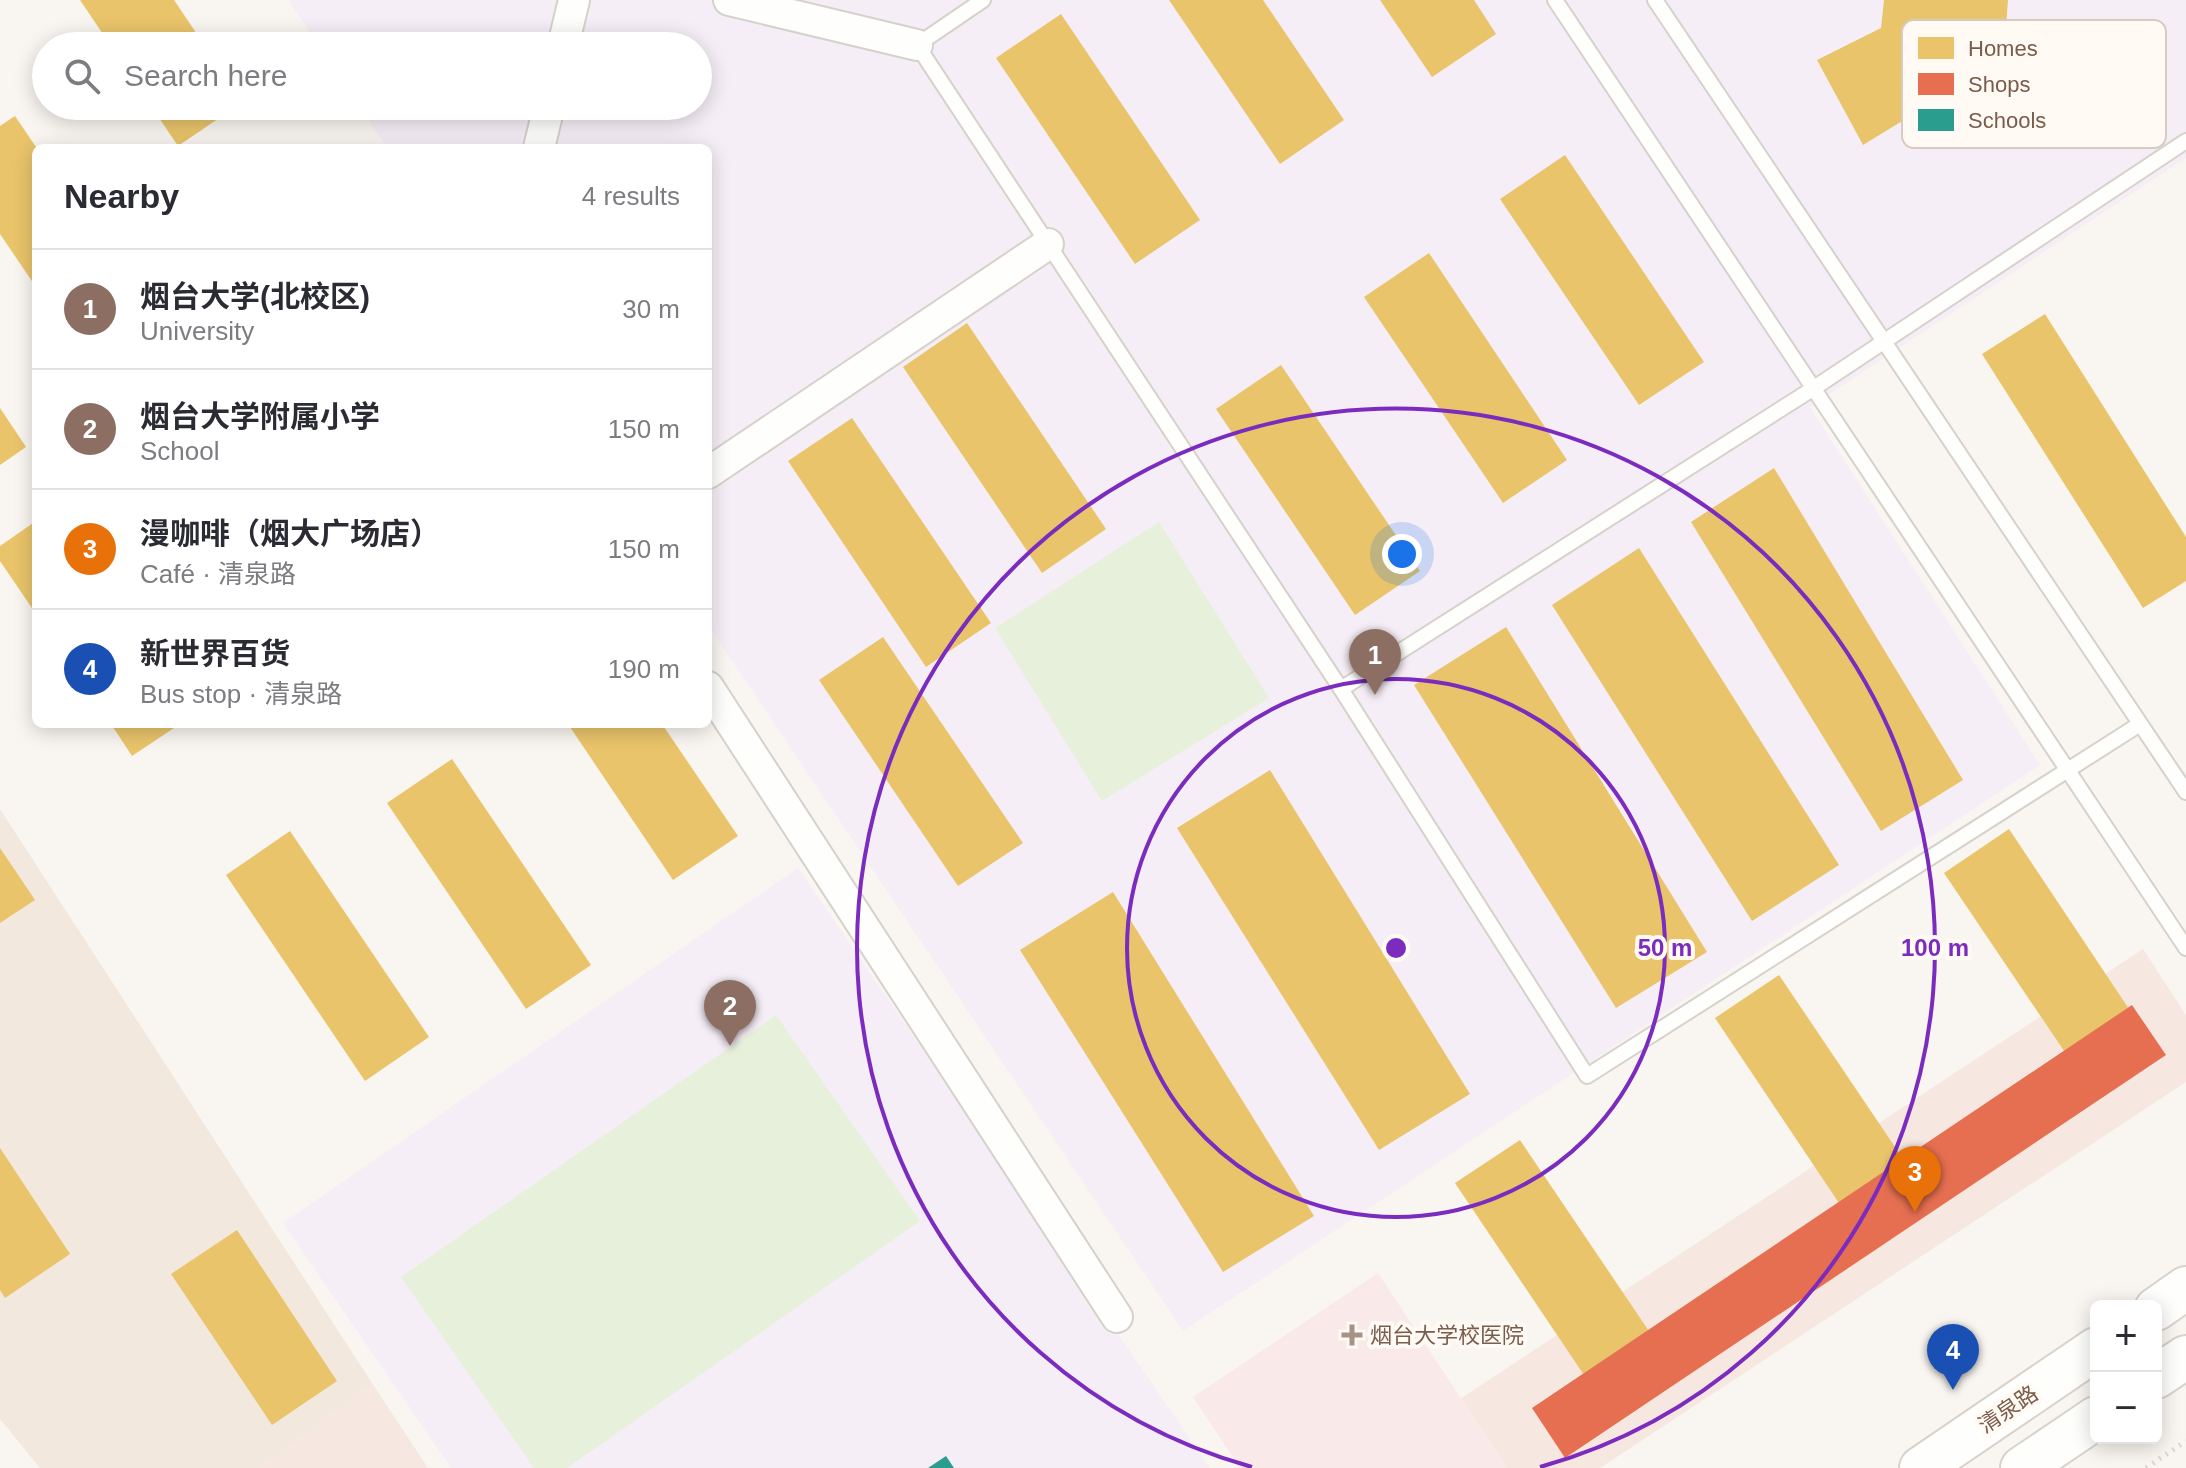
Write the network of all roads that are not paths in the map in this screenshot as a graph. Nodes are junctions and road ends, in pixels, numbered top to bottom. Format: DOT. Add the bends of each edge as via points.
graph roads {
  1 [pos="574,0"];
  2 [pos="729,0"];
  3 [pos="983,0"];
  4 [pos="1555,0"];
  5 [pos="1655,0"];
  6 [pos="566,32"];
  7 [pos="917,45"];
  8 [pos="546,120"];
  9 [pos="2186,141"];
  10 [pos="540,144"];
  11 [pos="1048,244"];
  12 [pos="1883,342"];
  13 [pos="1814,388"];
  14 [pos="712,470"];
  15 [pos="1341,689"];
  16 [pos="712,693"];
  17 [pos="2140,724"];
  18 [pos="2067,769"];
  19 [pos="2186,792"];
  20 [pos="2186,948"];
  21 [pos="2186,1288"];
  22 [pos="2162,1305"];
  23 [pos="1117,1317"];
  24 [pos="2090,1353"];
  25 [pos="2186,1357"];
  26 [pos="2162,1373"];
  27 [pos="2090,1422"];
  28 [pos="1921,1468"];
  29 [pos="2022,1468"];
  1 -- 6 [label="street"];
  2 -- 7 [label="street"];
  3 -- 7 [label="lane"];
  4 -- 13 [label="lane"];
  5 -- 12 [label="lane"];
  7 -- 11 [label="lane"];
  8 -- 10 [label="street"];
  9 -- 12 [label="lane"];
  11 -- 14 [label="street"];
  11 -- 15 [label="lane"];
  12 -- 13 [label="lane"];
  12 -- 17 [label="lane"];
  13 -- 15 [label="lane"];
  13 -- 18 [label="lane"];
  15 -- 18 [label="lane" via="1587,1076"];
  16 -- 23 [label="street"];
  17 -- 18 [label="lane"];
  17 -- 19 [label="lane"];
  18 -- 20 [label="lane"];
  21 -- 22 [label="main road"];
  24 -- 28 [label="main road, 清泉路"];
  25 -- 26 [label="main road"];
  27 -- 29 [label="main road"];
}
